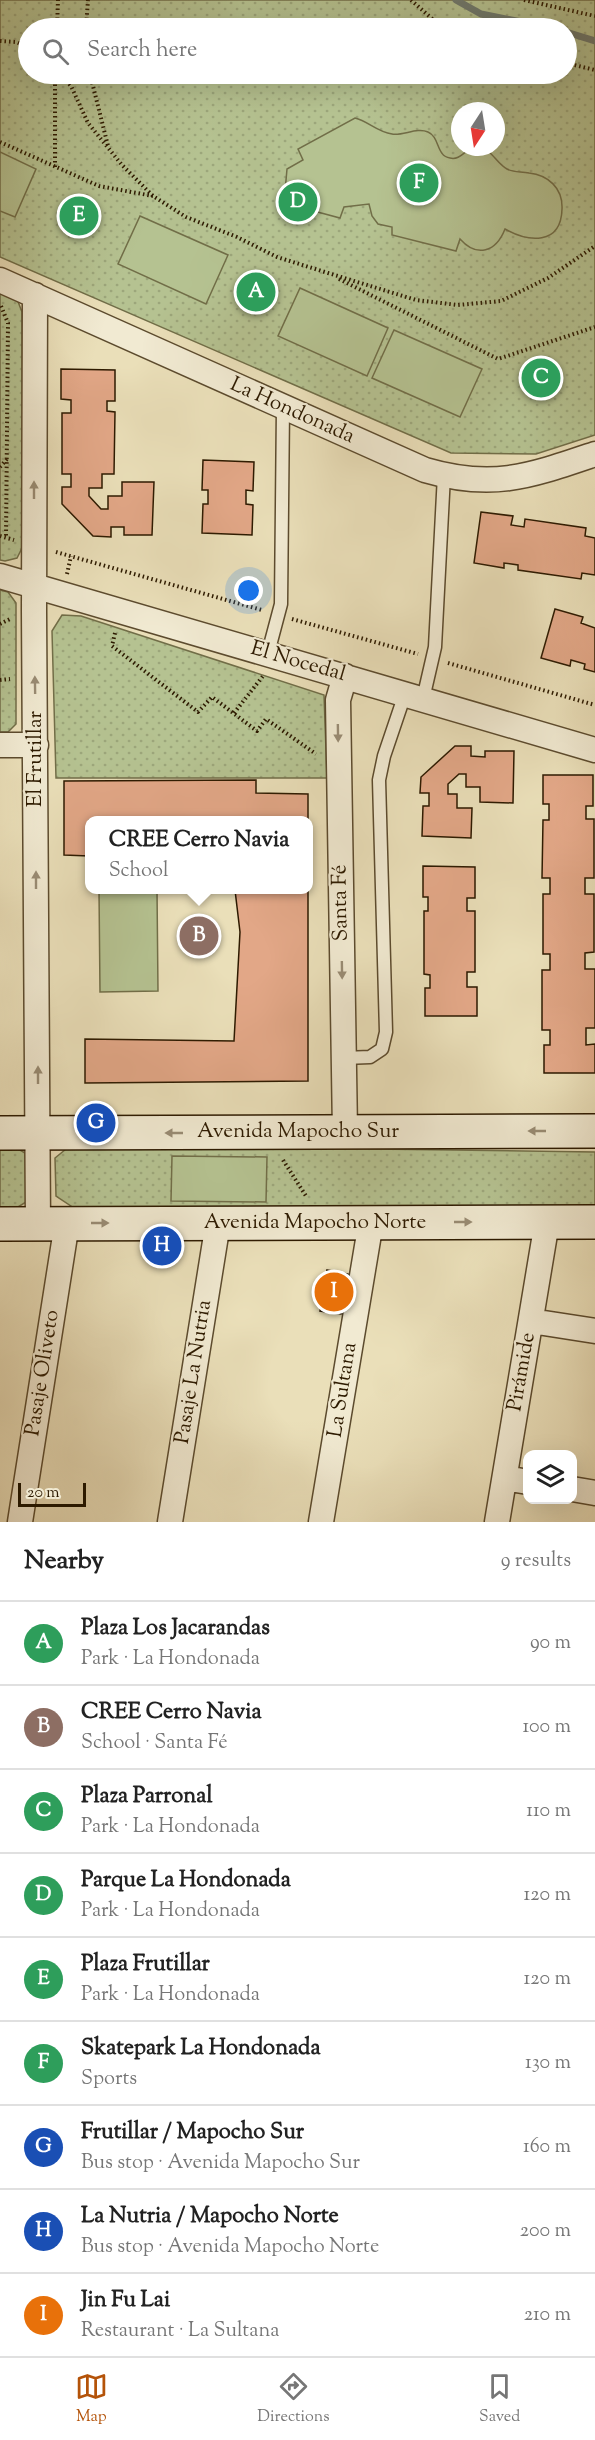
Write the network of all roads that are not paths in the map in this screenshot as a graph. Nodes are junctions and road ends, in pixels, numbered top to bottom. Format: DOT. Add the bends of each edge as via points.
graph roads {
  1 [pos="0,280"];
  2 [pos="35,295"];
  3 [pos="283,407"];
  4 [pos="595,454"];
  5 [pos="444,476"];
  6 [pos="0,576"];
  7 [pos="34,586"];
  8 [pos="268,662"];
  9 [pos="345,676"];
  10 [pos="414,696"];
  11 [pos="0,745"];
  12 [pos="36,745"];
  13 [pos="595,750"];
  14 [pos="344,1058"];
  15 [pos="595,1131"];
  16 [pos="345,1132"];
  17 [pos="0,1133"];
  18 [pos="38,1133"];
  19 [pos="370,1222"];
  20 [pos="548,1222"];
  21 [pos="595,1222"];
  22 [pos="52,1223"];
  23 [pos="219,1223"];
  24 [pos="0,1224"];
  25 [pos="531,1321"];
  26 [pos="595,1331"];
  27 [pos="516,1480"];
  28 [pos="577,1490"];
  29 [pos="595,1493"];
  30 [pos="20,1522"];
  31 [pos="170,1522"];
  32 [pos="321,1522"];
  33 [pos="497,1522"];
  1 -- 2 [label="street, La Hondonada"];
  2 -- 3 [label="street, La Hondonada"];
  7 -- 2 [label="street, El Frutillar, one-way"];
  3 -- 5 [label="street, La Hondonada" via="405,463"];
  3 -- 8 [label="lane" via="281,604"];
  4 -- 5 [label="street, La Hondonada" via="515,479"];
  5 -- 10 [label="lane" via="435,647"];
  6 -- 7 [label="street, El Nocedal"];
  7 -- 8 [label="street, El Nocedal"];
  12 -- 7 [label="street, El Frutillar, one-way"];
  8 -- 9 [label="street, El Nocedal"];
  9 -- 10 [label="street, El Nocedal"];
  9 -- 14 [label="street, Santa Fé, one-way" via="338,700"];
  10 -- 13 [label="street, El Nocedal"];
  10 -- 14 [label="lane" via="384,756 379,780 386,1032 382,1049 370,1057"];
  11 -- 12 [label="street"];
  18 -- 12 [label="street, El Frutillar, one-way"];
  14 -- 16 [label="street, Santa Fé"];
  15 -- 16 [label="street, Avenida Mapocho Sur, one-way"];
  16 -- 18 [label="street, Avenida Mapocho Sur, one-way"];
  17 -- 18 [label="street, Avenida Mapocho Sur"];
  18 -- 22 [label="street, El Frutillar"];
  19 -- 20 [label="street, Avenida Mapocho Norte, one-way"];
  19 -- 23 [label="street, Avenida Mapocho Norte"];
  19 -- 32 [label="street, La Sultana"];
  20 -- 21 [label="street, Avenida Mapocho Norte"];
  20 -- 25 [label="street, Pirámide"];
  22 -- 23 [label="street, Avenida Mapocho Norte, one-way"];
  22 -- 24 [label="street, Avenida Mapocho Norte"];
  22 -- 30 [label="street, Pasaje Oliveto"];
  23 -- 31 [label="street, Pasaje La Nutria"];
  25 -- 26 [label="street"];
  25 -- 27 [label="street, Pirámide"];
  27 -- 33 [label="street, Pirámide"];
  28 -- 29 [label="street"];
}
